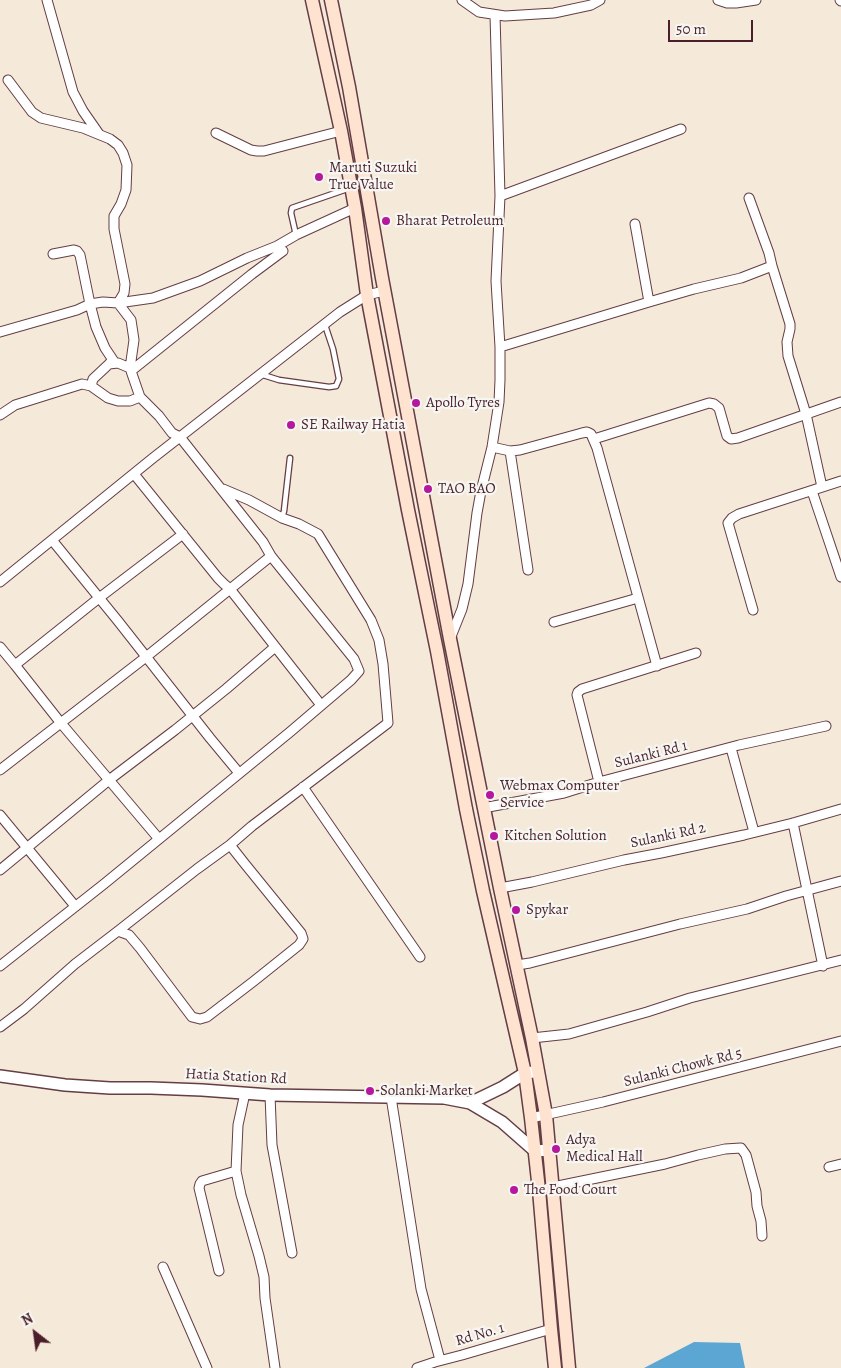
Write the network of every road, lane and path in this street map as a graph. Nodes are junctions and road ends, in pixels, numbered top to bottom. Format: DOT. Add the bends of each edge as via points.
graph roads {
  1 [pos="47,0"];
  2 [pos="312,0"];
  3 [pos="331,0"];
  4 [pos="462,0"];
  5 [pos="600,0"];
  6 [pos="718,0"];
  7 [pos="756,0"];
  8 [pos="494,15"];
  9 [pos="8,80"];
  10 [pos="681,130"];
  11 [pos="341,131"];
  12 [pos="216,133"];
  13 [pos="100,135"];
  14 [pos="352,188"];
  15 [pos="500,196"];
  16 [pos="749,198"];
  17 [pos="356,208"];
  18 [pos="635,224"];
  19 [pos="296,235"];
  20 [pos="283,251"];
  21 [pos="53,254"];
  22 [pos="772,266"];
  23 [pos="384,291"];
  24 [pos="367,295"];
  25 [pos="649,302"];
  26 [pos="118,303"];
  27 [pos="90,304"];
  28 [pos="325,325"];
  29 [pos="0,332"];
  30 [pos="500,347"];
  31 [pos="109,364"];
  32 [pos="130,370"];
  33 [pos="260,374"];
  34 [pos="91,386"];
  35 [pos="140,397"];
  36 [pos="841,402"];
  37 [pos="806,414"];
  38 [pos="0,415"];
  39 [pos="180,437"];
  40 [pos="594,439"];
  41 [pos="492,447"];
  42 [pos="510,451"];
  43 [pos="290,458"];
  44 [pos="134,474"];
  45 [pos="841,481"];
  46 [pos="822,487"];
  47 [pos="220,488"];
  48 [pos="812,490"];
  49 [pos="282,518"];
  50 [pos="183,534"];
  51 [pos="52,540"];
  52 [pos="271,556"];
  53 [pos="528,570"];
  54 [pos="841,577"];
  55 [pos="0,582"];
  56 [pos="230,589"];
  57 [pos="99,598"];
  58 [pos="638,598"];
  59 [pos="753,610"];
  60 [pos="554,622"];
  61 [pos="450,639"];
  62 [pos="275,646"];
  63 [pos="0,647"];
  64 [pos="696,653"];
  65 [pos="146,657"];
  66 [pos="16,665"];
  67 [pos="657,666"];
  68 [pos="321,705"];
  69 [pos="192,715"];
  70 [pos="60,722"];
  71 [pos="826,726"];
  72 [pos="731,748"];
  73 [pos="0,770"];
  74 [pos="240,773"];
  75 [pos="109,780"];
  76 [pos="599,782"];
  77 [pos="303,787"];
  78 [pos="483,808"];
  79 [pos="841,808"];
  80 [pos="0,814"];
  81 [pos="793,823"];
  82 [pos="754,832"];
  83 [pos="159,839"];
  84 [pos="230,844"];
  85 [pos="27,847"];
  86 [pos="0,870"];
  87 [pos="841,881"];
  88 [pos="500,888"];
  89 [pos="808,890"];
  90 [pos="75,906"];
  91 [pos="118,931"];
  92 [pos="420,957"];
  93 [pos="841,960"];
  94 [pos="517,965"];
  95 [pos="0,966"];
  96 [pos="824,966"];
  97 [pos="0,1027"];
  98 [pos="532,1038"];
  99 [pos="841,1041"];
  100 [pos="538,1070"];
  101 [pos="524,1073"];
  102 [pos="0,1076"];
  103 [pos="245,1093"];
  104 [pos="270,1096"];
  105 [pos="391,1097"];
  106 [pos="470,1103"];
  107 [pos="546,1115"];
  108 [pos="532,1118"];
  109 [pos="534,1150"];
  110 [pos="549,1150"];
  111 [pos="841,1164"];
  112 [pos="829,1167"];
  113 [pos="236,1171"];
  114 [pos="553,1187"];
  115 [pos="539,1190"];
  116 [pos="762,1236"];
  117 [pos="292,1253"];
  118 [pos="164,1267"];
  119 [pos="219,1271"];
  120 [pos="551,1329"];
  121 [pos="440,1360"];
  122 [pos="207,1368"];
  123 [pos="275,1368"];
  124 [pos="417,1368"];
  125 [pos="555,1368"];
  126 [pos="569,1368"];
  1 -- 13 [label="street" via="73,92"];
  2 -- 11 [label="main road"];
  3 -- 23 [label="main road"];
  4 -- 8 [label="street" via="479,12"];
  5 -- 8 [label="street" via="554,13"];
  6 -- 7 [label="street" via="727,3"];
  8 -- 15 [label="street"];
  9 -- 13 [label="street" via="32,112 41,118"];
  10 -- 15 [label="street"];
  11 -- 12 [label="street" via="257,151"];
  11 -- 14 [label="main road"];
  13 -- 26 [label="street" via="118,145 127,165 126,190 114,216 125,284"];
  14 -- 17 [label="main road"];
  14 -- 19 [label="lane" via="292,208"];
  15 -- 30 [label="street" via="496,282"];
  16 -- 22 [label="street"];
  17 -- 19 [label="street"];
  17 -- 24 [label="main road"];
  18 -- 25 [label="street"];
  19 -- 26 [label="street" via="200,281 153,298"];
  20 -- 32 [label="street"];
  21 -- 27 [label="street" via="74,250 80,255"];
  22 -- 25 [label="street" via="741,278"];
  22 -- 37 [label="street" via="790,324 788,356"];
  23 -- 24 [label="street"];
  23 -- 61 [label="main road"];
  24 -- 28 [label="street"];
  24 -- 101 [label="main road" via="470,828"];
  25 -- 30 [label="street"];
  26 -- 27 [label="street"];
  26 -- 32 [label="street" via="131,320 134,340"];
  27 -- 29 [label="street"];
  27 -- 31 [label="street" via="96,327 113,360"];
  28 -- 33 [label="street"];
  28 -- 33 [label="lane" via="336,362 339,379 336,386 329,388"];
  30 -- 41 [label="street" via="499,402"];
  31 -- 32 [label="street" via="118,363"];
  31 -- 34 [label="street" via="93,379"];
  32 -- 35 [label="street"];
  33 -- 39 [label="street"];
  34 -- 35 [label="street" via="118,401"];
  34 -- 38 [label="street" via="82,384 15,405"];
  35 -- 39 [label="street" via="172,433"];
  36 -- 37 [label="street"];
  37 -- 40 [label="street" via="731,439 727,436 719,408 708,403"];
  37 -- 46 [label="street"];
  39 -- 44 [label="street"];
  39 -- 47 [label="street"];
  40 -- 42 [label="street" via="587,432"];
  40 -- 58 [label="street"];
  41 -- 42 [label="street"];
  41 -- 61 [label="street" via="481,490 468,584"];
  42 -- 53 [label="street"];
  43 -- 49 [label="lane"];
  44 -- 50 [label="street"];
  44 -- 51 [label="street"];
  45 -- 46 [label="street"];
  46 -- 48 [label="street"];
  47 -- 49 [label="street"];
  47 -- 52 [label="street"];
  48 -- 54 [label="street"];
  48 -- 59 [label="street" via="739,514 728,523"];
  49 -- 77 [label="street" via="318,534 371,620 384,664 388,723"];
  50 -- 56 [label="street"];
  50 -- 57 [label="street"];
  51 -- 55 [label="street"];
  51 -- 57 [label="street"];
  52 -- 56 [label="street"];
  52 -- 68 [label="street" via="354,659 359,671"];
  56 -- 62 [label="street"];
  56 -- 65 [label="street"];
  57 -- 65 [label="street"];
  57 -- 66 [label="street"];
  58 -- 60 [label="street"];
  58 -- 67 [label="street"];
  61 -- 78 [label="main road"];
  62 -- 68 [label="street"];
  62 -- 69 [label="street"];
  63 -- 66 [label="street"];
  64 -- 67 [label="street"];
  65 -- 69 [label="street"];
  65 -- 70 [label="street"];
  66 -- 70 [label="street"];
  67 -- 76 [label="street" via="578,692"];
  68 -- 74 [label="street"];
  69 -- 74 [label="street"];
  69 -- 75 [label="street"];
  70 -- 73 [label="street"];
  70 -- 75 [label="street"];
  71 -- 72 [label="street, Sulanki Rd 1"];
  72 -- 76 [label="street, Sulanki Rd 1"];
  72 -- 82 [label="street"];
  74 -- 83 [label="street"];
  75 -- 83 [label="street"];
  75 -- 85 [label="street"];
  76 -- 78 [label="street, Sulanki Rd 1" via="564,793"];
  77 -- 84 [label="street"];
  77 -- 92 [label="street"];
  78 -- 88 [label="main road"];
  79 -- 81 [label="street, Sulanki Rd 2"];
  80 -- 85 [label="street"];
  81 -- 82 [label="street, Sulanki Rd 2"];
  81 -- 89 [label="street"];
  82 -- 88 [label="street, Sulanki Rd 2"];
  83 -- 90 [label="street"];
  84 -- 91 [label="street"];
  84 -- 91 [label="street" via="303,939 246,987 207,1017 192,1016 129,935"];
  85 -- 86 [label="street"];
  85 -- 90 [label="street"];
  87 -- 89 [label="street"];
  88 -- 94 [label="main road"];
  89 -- 94 [label="street" via="747,909"];
  89 -- 96 [label="street"];
  90 -- 95 [label="street"];
  91 -- 97 [label="street"];
  93 -- 96 [label="street"];
  94 -- 98 [label="main road"];
  96 -- 98 [label="street" via="698,996 569,1034"];
  98 -- 100 [label="main road"];
  99 -- 107 [label="street, Sulanki Chowk Rd 5"];
  100 -- 101 [label="street"];
  100 -- 107 [label="main road"];
  101 -- 106 [label="street"];
  101 -- 108 [label="main road"];
  102 -- 103 [label="street, Hatia Station Rd" via="65,1085"];
  103 -- 104 [label="street, Hatia Station Rd"];
  103 -- 113 [label="street" via="238,1125"];
  104 -- 105 [label="street, Hatia Station Rd"];
  104 -- 117 [label="street" via="272,1145"];
  105 -- 106 [label="street, Hatia Station Rd" via="444,1098"];
  105 -- 121 [label="street" via="420,1284"];
  106 -- 109 [label="street, Hatia Station Rd" via="502,1122"];
  107 -- 108 [label="street, Sulanki Chowk Rd 5"];
  107 -- 110 [label="main road"];
  108 -- 109 [label="main road"];
  109 -- 110 [label="street"];
  109 -- 115 [label="main road"];
  110 -- 114 [label="main road"];
  111 -- 112 [label="street"];
  113 -- 119 [label="street" via="202,1182 199,1188"];
  113 -- 123 [label="street" via="264,1277"];
  114 -- 115 [label="street"];
  114 -- 116 [label="street" via="741,1148 746,1154 756,1192"];
  114 -- 126 [label="main road"];
  115 -- 120 [label="main road"];
  118 -- 122 [label="street"];
  120 -- 121 [label="street, Rd No. 1"];
  120 -- 125 [label="main road"];
  121 -- 124 [label="street, Rd No. 1"];
}
